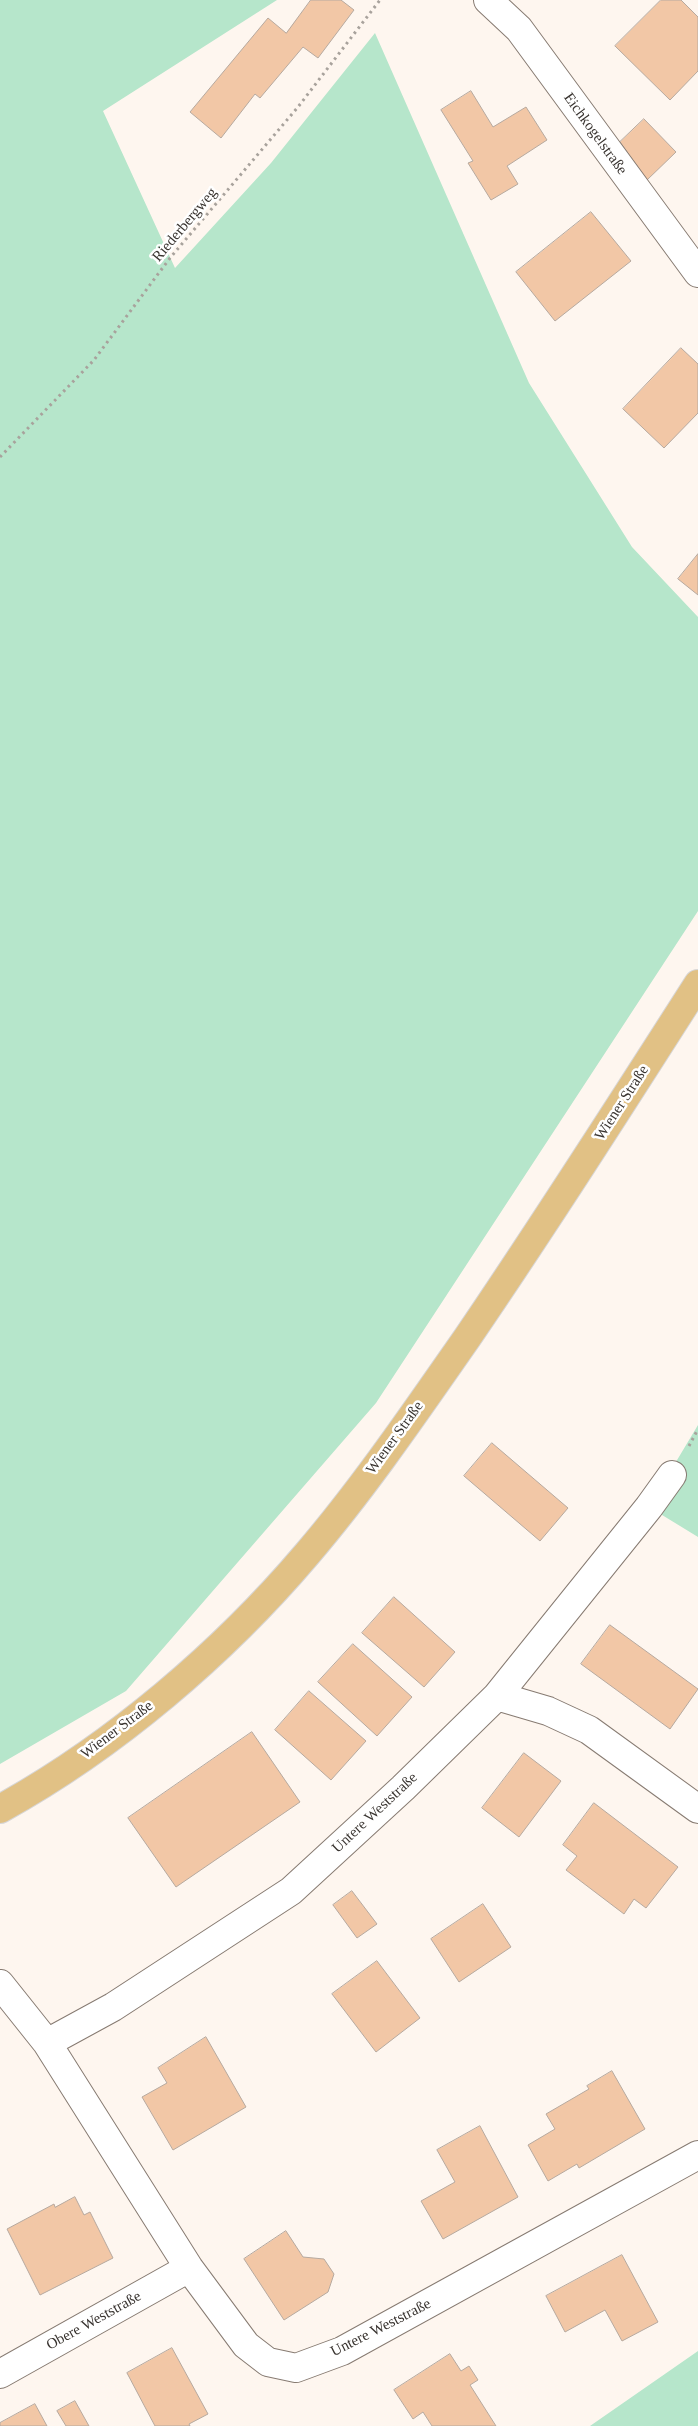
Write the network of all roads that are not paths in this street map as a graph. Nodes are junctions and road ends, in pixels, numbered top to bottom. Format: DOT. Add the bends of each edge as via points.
graph roads {
  1 [pos="488,0"];
  2 [pos="698,273"];
  3 [pos="698,984"];
  4 [pos="672,1475"];
  5 [pos="497,1696"];
  6 [pos="0,1809"];
  7 [pos="698,1809"];
  8 [pos="0,1984"];
  9 [pos="47,2043"];
  10 [pos="698,2155"];
  11 [pos="189,2268"];
  12 [pos="0,2374"];
  1 -- 2 [label="street, Eichkogelstraße" via="520,29"];
  3 -- 6 [label="main road, Wiener Straße" via="525,1253 400,1434 306,1555 226,1640 151,1704 80,1758"];
  4 -- 5 [label="street, Untere Weststraße"];
  5 -- 7 [label="street" via="548,1711 589,1730"];
  5 -- 9 [label="street, Untere Weststraße" via="291,1891 113,2006"];
  8 -- 9 [label="street, Untere Weststraße"];
  9 -- 11 [label="street, Untere Weststraße"];
  10 -- 11 [label="street, Untere Weststraße" via="342,2351 296,2368 268,2362 246,2345"];
  11 -- 12 [label="street, Obere Weststraße"];
}
